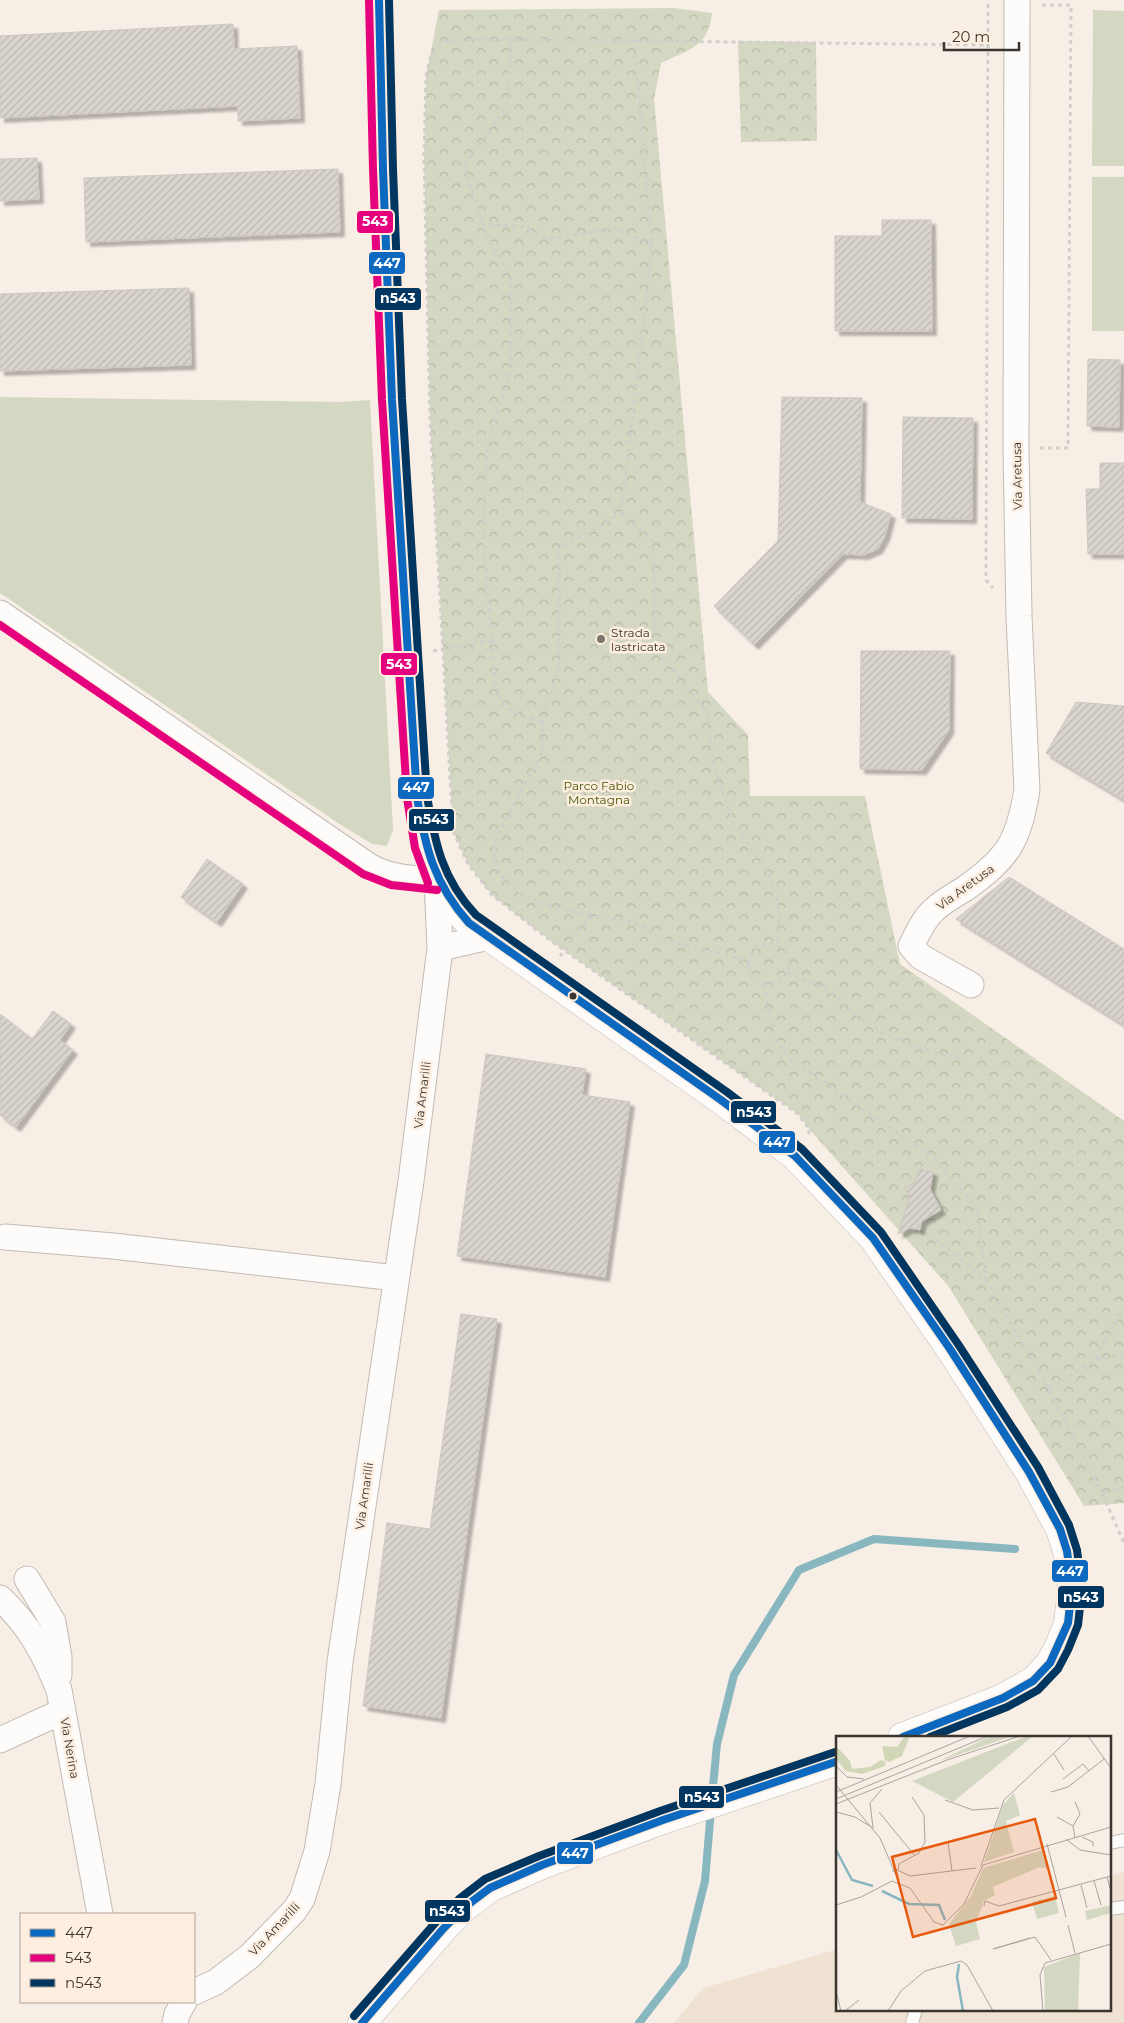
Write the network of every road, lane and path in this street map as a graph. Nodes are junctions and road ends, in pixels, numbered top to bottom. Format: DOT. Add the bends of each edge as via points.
graph roads {
  1 [pos="378,0"];
  2 [pos="1017,2"];
  3 [pos="988,4"];
  4 [pos="511,39"];
  5 [pos="634,40"];
  6 [pos="988,45"];
  7 [pos="482,224"];
  8 [pos="652,246"];
  9 [pos="1016,449"];
  10 [pos="622,513"];
  11 [pos="0,614"];
  12 [pos="1019,616"];
  13 [pos="492,640"];
  14 [pos="443,649"];
  15 [pos="432,651"];
  16 [pos="542,721"];
  17 [pos="437,880"];
  18 [pos="591,914"];
  19 [pos="489,938"];
  20 [pos="778,946"];
  21 [pos="440,948"];
  22 [pos="564,950"];
  23 [pos="558,959"];
  24 [pos="749,961"];
  25 [pos="788,971"];
  26 [pos="764,984"];
  27 [pos="971,985"];
  28 [pos="966,1059"];
  29 [pos="795,1156"];
  30 [pos="928,1233"];
  31 [pos="5,1237"];
  32 [pos="396,1278"];
  33 [pos="986,1280"];
  34 [pos="1124,1307"];
  35 [pos="1124,1354"];
  36 [pos="1096,1359"];
  37 [pos="1049,1389"];
  38 [pos="1124,1488"];
  39 [pos="1102,1493"];
  40 [pos="1124,1543"];
  41 [pos="27,1578"];
  42 [pos="0,1598"];
  43 [pos="61,1700"];
  44 [pos="905,1736"];
  45 [pos="0,1740"];
  46 [pos="836,1762"];
  47 [pos="100,1913"];
  48 [pos="195,1992"];
  49 [pos="164,2003"];
  50 [pos="185,2003"];
  51 [pos="916,2010"];
  52 [pos="368,2015"];
  53 [pos="174,2023"];
  54 [pos="349,2023"];
  55 [pos="912,2023"];
  1 -- 17 [label="street" via="392,400 417,797 425,846"];
  2 -- 9 [label="street, Via Aretusa"];
  2 -- 9 [label="path" via="1071,5 1068,448"];
  3 -- 6 [label="path"];
  4 -- 5 [label="path"];
  4 -- 7 [label="path" via="507,107 464,166"];
  4 -- 14 [label="path" via="443,42 431,54 426,76 424,168 430,419"];
  5 -- 6 [label="path"];
  5 -- 8 [label="path"];
  6 -- 12 [label="path" via="986,580"];
  7 -- 8 [label="path" via="524,227 550,239 616,228"];
  7 -- 13 [label="path" via="512,279 511,369 487,447 483,536"];
  8 -- 10 [label="path"];
  9 -- 12 [label="street, Via Aretusa"];
  10 -- 16 [label="path" via="559,549 559,671"];
  10 -- 20 [label="path" via="652,542 656,649 707,713 714,766 734,824 768,872 776,891"];
  11 -- 17 [label="street" via="369,866 394,876"];
  12 -- 27 [label="street, Via Aretusa" via="1027,790 1017,832 999,862 932,911 911,946 921,958"];
  13 -- 14 [label="path"];
  13 -- 16 [label="path" via="496,687 501,701 509,710 525,718"];
  14 -- 15 [label="path"];
  14 -- 22 [label="path" via="453,831 468,864 492,895"];
  16 -- 18 [label="path" via="542,752 497,836 495,860 502,876 520,894 543,905"];
  17 -- 19 [label="street" via="458,912"];
  17 -- 21 [label="street, Via Amarilli"];
  18 -- 22 [label="path"];
  18 -- 24 [label="path" via="640,925 661,938"];
  19 -- 21 [label="street"];
  19 -- 29 [label="street"];
  20 -- 24 [label="path" via="760,946 752,952"];
  20 -- 25 [label="path" via="788,957"];
  21 -- 32 [label="street, Via Amarilli"];
  22 -- 23 [label="path"];
  22 -- 29 [label="path" via="798,1114 810,1130"];
  24 -- 26 [label="path" via="752,975"];
  25 -- 26 [label="path" via="778,982"];
  25 -- 28 [label="path" via="802,981 827,990 886,1036 933,1053"];
  26 -- 33 [label="path" via="774,1037 790,1059 934,1158 977,1207"];
  29 -- 44 [label="street" via="873,1238 950,1349 1030,1472 1060,1528 1067,1551 1072,1588 1070,1612 1054,1657 1032,1682 1003,1698"];
  30 -- 33 [label="path"];
  31 -- 32 [label="street"];
  32 -- 48 [label="street, Via Amarilli" via="340,1662 328,1784 310,1877 294,1911 264,1942 216,1982"];
  33 -- 37 [label="path"];
  34 -- 36 [label="path"];
  35 -- 36 [label="path"];
  36 -- 37 [label="path"];
  37 -- 39 [label="path"];
  38 -- 39 [label="path"];
  39 -- 40 [label="path"];
  41 -- 43 [label="street" via="52,1622 59,1657"];
  42 -- 43 [label="street, Via Nerina" via="24,1621 45,1656"];
  43 -- 45 [label="street"];
  43 -- 47 [label="street, Via Nerina"];
  46 -- 52 [label="street" via="542,1865 484,1893 443,1929"];
  49 -- 53 [label="street"];
  50 -- 53 [label="street, Via Amarilli"];
  51 -- 55 [label="lane"];
  52 -- 54 [label="street"];
}
